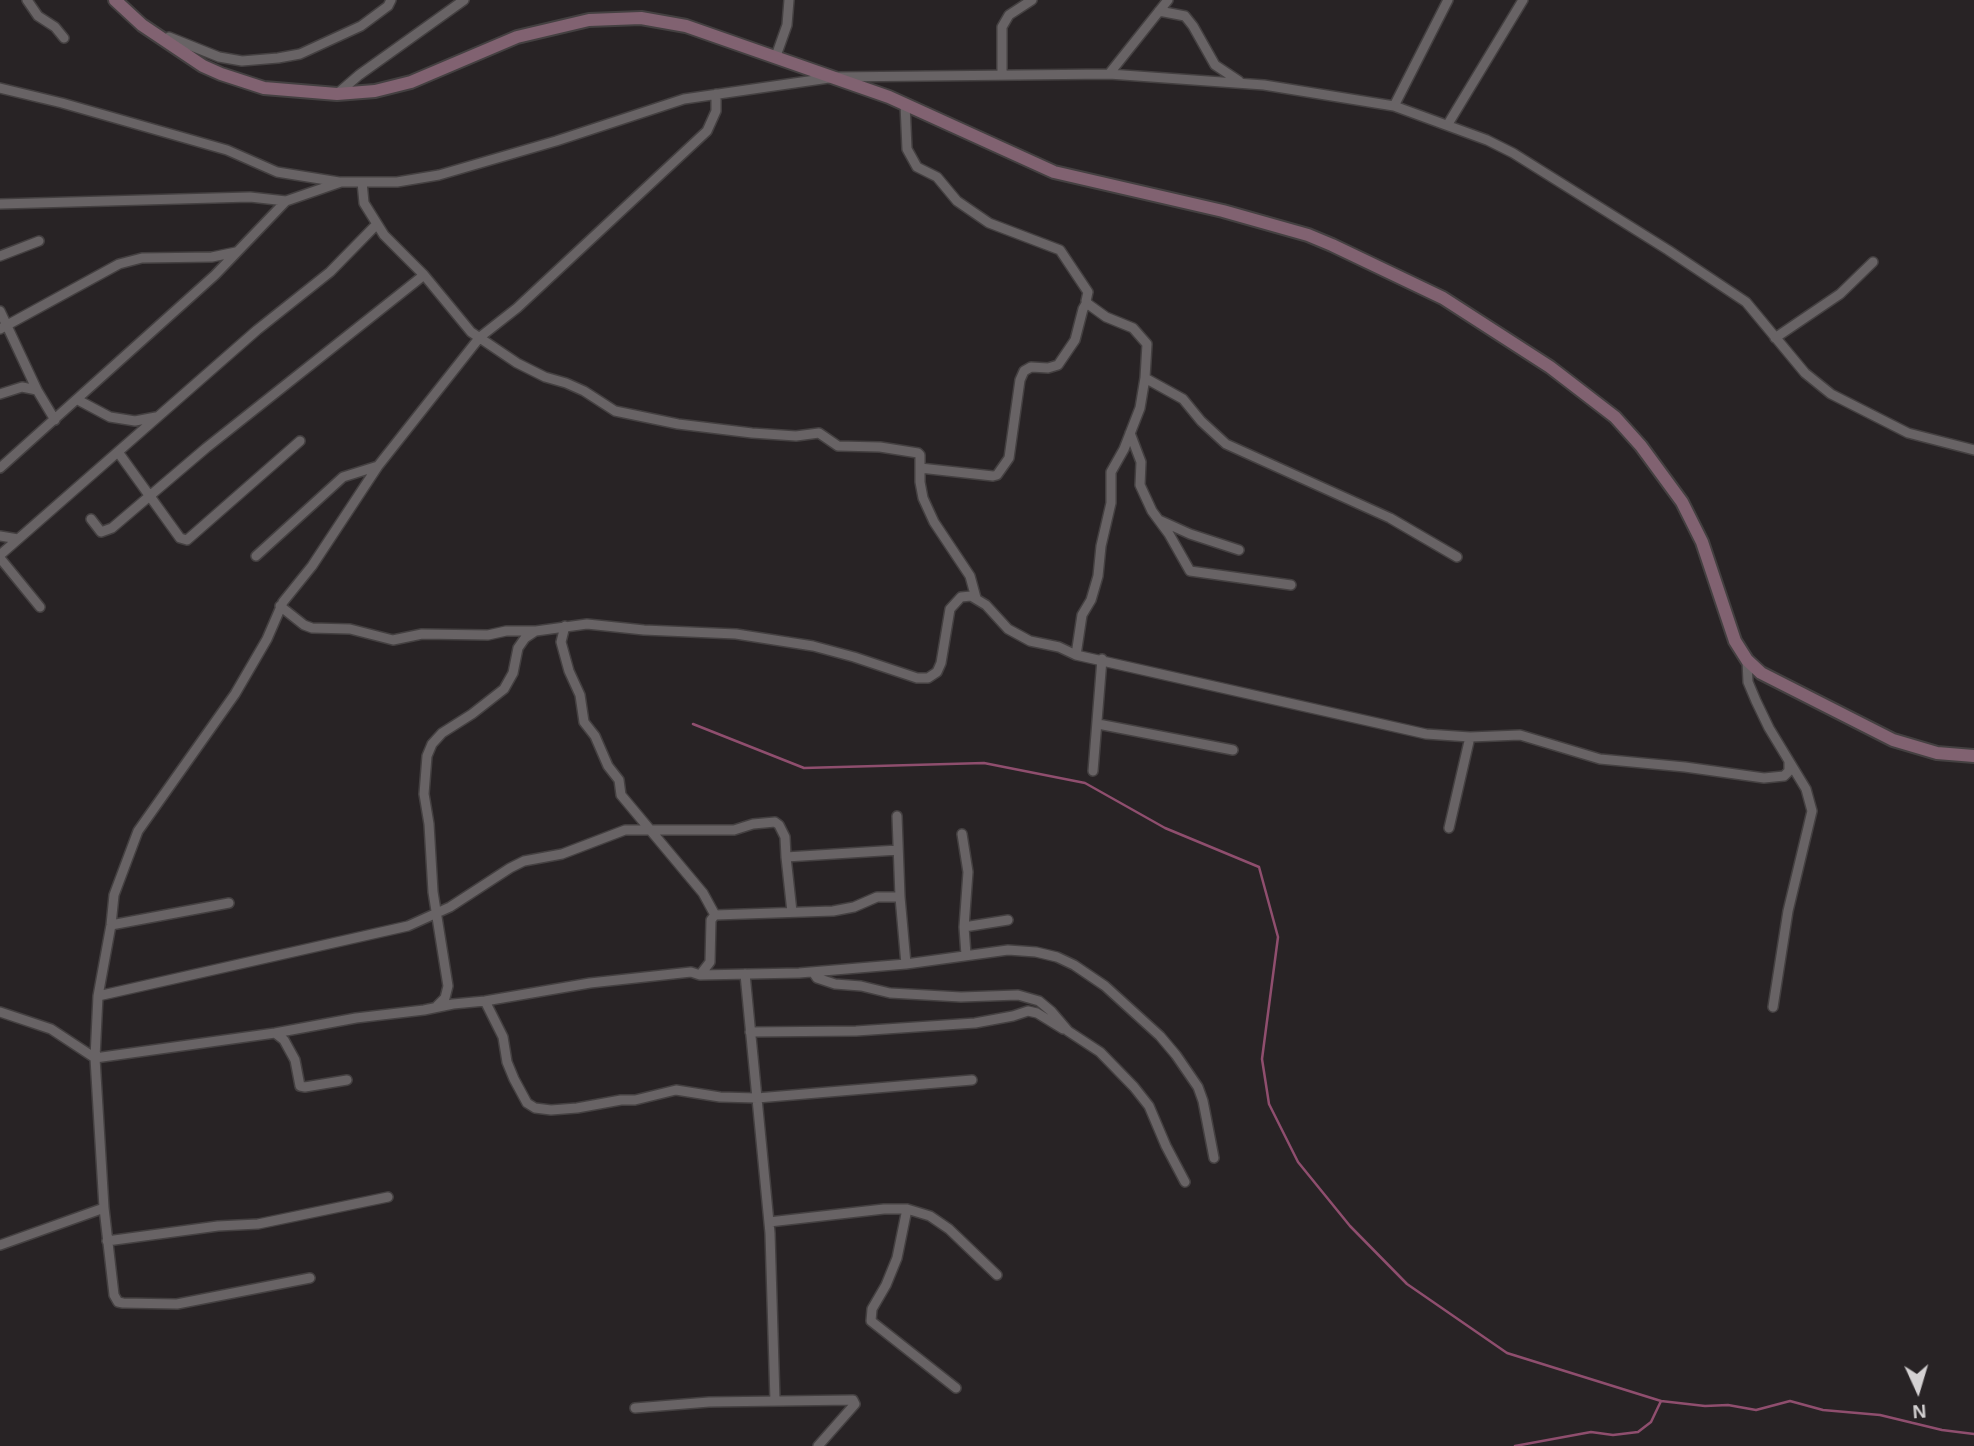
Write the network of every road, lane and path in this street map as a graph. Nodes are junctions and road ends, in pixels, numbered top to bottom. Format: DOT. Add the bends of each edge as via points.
graph roads {
  1 [pos="27,0"];
  2 [pos="115,0"];
  3 [pos="391,0"];
  4 [pos="464,0"];
  5 [pos="789,0"];
  6 [pos="1032,0"];
  7 [pos="1168,0"];
  8 [pos="1448,0"];
  9 [pos="1523,0"];
  10 [pos="1159,11"];
  11 [pos="142,25"];
  12 [pos="64,38"];
  13 [pos="776,56"];
  14 [pos="1109,74"];
  15 [pos="1002,75"];
  16 [pos="836,77"];
  17 [pos="1241,83"];
  18 [pos="1,86"];
  19 [pos="337,94"];
  20 [pos="716,94"];
  21 [pos="905,104"];
  22 [pos="1394,106"];
  23 [pos="1448,124"];
  24 [pos="341,182"];
  25 [pos="362,182"];
  26 [pos="286,201"];
  27 [pos="0,204"];
  28 [pos="377,224"];
  29 [pos="39,241"];
  30 [pos="239,251"];
  31 [pos="0,256"];
  32 [pos="1873,262"];
  33 [pos="424,275"];
  34 [pos="1087,302"];
  35 [pos="0,311"];
  36 [pos="3,327"];
  37 [pos="480,337"];
  38 [pos="1775,338"];
  39 [pos="1145,378"];
  40 [pos="37,390"];
  41 [pos="0,394"];
  42 [pos="78,400"];
  43 [pos="158,417"];
  44 [pos="55,420"];
  45 [pos="1130,433"];
  46 [pos="300,441"];
  47 [pos="1974,450"];
  48 [pos="118,452"];
  49 [pos="378,466"];
  50 [pos="0,468"];
  51 [pos="919,468"];
  52 [pos="149,495"];
  53 [pos="1156,518"];
  54 [pos="91,519"];
  55 [pos="0,536"];
  56 [pos="18,539"];
  57 [pos="1239,550"];
  58 [pos="0,556"];
  59 [pos="256,556"];
  60 [pos="1457,557"];
  61 [pos="1291,585"];
  62 [pos="976,598"];
  63 [pos="280,606"];
  64 [pos="40,607"];
  65 [pos="565,626"];
  66 [pos="536,631"];
  67 [pos="1076,655"];
  68 [pos="1102,660"];
  69 [pos="1747,660"];
  70 [pos="1098,724"];
  71 [pos="1470,737"];
  72 [pos="1233,750"];
  73 [pos="1974,756"];
  74 [pos="1789,761"];
  75 [pos="1093,771"];
  76 [pos="897,816"];
  77 [pos="1449,828"];
  78 [pos="652,830"];
  79 [pos="962,834"];
  80 [pos="898,850"];
  81 [pos="786,857"];
  82 [pos="900,897"];
  83 [pos="229,903"];
  84 [pos="792,912"];
  85 [pos="437,915"];
  86 [pos="715,915"];
  87 [pos="1008,920"];
  88 [pos="111,925"];
  89 [pos="964,927"];
  90 [pos="966,955"];
  91 [pos="906,964"];
  92 [pos="813,972"];
  93 [pos="745,974"];
  94 [pos="700,975"];
  95 [pos="98,996"];
  96 [pos="485,1001"];
  97 [pos="436,1007"];
  98 [pos="1773,1007"];
  99 [pos="0,1012"];
  100 [pos="1068,1031"];
  101 [pos="750,1032"];
  102 [pos="275,1033"];
  103 [pos="95,1058"];
  104 [pos="348,1080"];
  105 [pos="972,1080"];
  106 [pos="757,1098"];
  107 [pos="1214,1158"];
  108 [pos="1185,1182"];
  109 [pos="388,1197"];
  110 [pos="104,1208"];
  111 [pos="908,1209"];
  112 [pos="769,1222"];
  113 [pos="107,1241"];
  114 [pos="0,1245"];
  115 [pos="997,1275"];
  116 [pos="310,1278"];
  117 [pos="956,1388"];
  118 [pos="775,1401"];
  119 [pos="635,1408"];
  120 [pos="818,1446"];
  1 -- 12 [label="street"];
  2 -- 11 [label="street"];
  3 -- 11 [label="street" via="365,23 321,45 300,54 257,61 219,57"];
  4 -- 19 [label="street"];
  5 -- 13 [label="street" via="787,25"];
  6 -- 15 [label="street" via="1009,15 1002,27"];
  7 -- 10 [label="street"];
  8 -- 22 [label="street"];
  9 -- 23 [label="street"];
  10 -- 14 [label="street"];
  10 -- 17 [label="street" via="1185,16 1215,65"];
  11 -- 19 [label="street" via="203,66 238,81 294,92"];
  13 -- 16 [label="street"];
  13 -- 19 [label="street" via="687,26 610,18 517,37 411,82"];
  14 -- 15 [label="street"];
  14 -- 17 [label="street"];
  15 -- 16 [label="street"];
  16 -- 20 [label="street"];
  16 -- 21 [label="street"];
  17 -- 22 [label="street"];
  18 -- 24 [label="street" via="226,150 276,172"];
  20 -- 25 [label="street" via="658,105 439,175"];
  20 -- 37 [label="street" via="716,111 707,131"];
  21 -- 34 [label="street" via="907,149 917,167 937,177 957,201 989,223 1060,250 1088,292"];
  21 -- 69 [label="street" via="1054,172 1308,235 1443,298 1550,367 1615,417 1682,502 1702,542 1729,627"];
  22 -- 23 [label="street"];
  23 -- 38 [label="street" via="1513,153 1728,289 1753,309"];
  24 -- 25 [label="street"];
  24 -- 26 [label="street"];
  25 -- 28 [label="street" via="364,203"];
  26 -- 27 [label="street" via="250,197"];
  26 -- 30 [label="street"];
  28 -- 33 [label="street"];
  28 -- 43 [label="street" via="330,272"];
  29 -- 31 [label="street"];
  30 -- 36 [label="street" via="212,257 128,261"];
  30 -- 42 [label="street"];
  32 -- 38 [label="street" via="1840,294"];
  33 -- 37 [label="street" via="464,325"];
  33 -- 52 [label="street"];
  34 -- 39 [label="street" via="1141,335 1147,344"];
  34 -- 51 [label="street" via="1075,340 1058,365 1024,371 1009,458 997,474"];
  35 -- 36 [label="street"];
  36 -- 40 [label="street"];
  37 -- 49 [label="street"];
  37 -- 51 [label="street" via="517,362 625,415 752,433 819,433 838,446 918,453"];
  38 -- 47 [label="street" via="1805,373 1831,394 1908,433"];
  39 -- 45 [label="street"];
  39 -- 60 [label="street" via="1183,399 1234,449 1390,518"];
  40 -- 41 [label="street" via="22,387"];
  40 -- 44 [label="street"];
  42 -- 43 [label="street" via="110,417 135,421"];
  42 -- 44 [label="street"];
  43 -- 48 [label="street"];
  44 -- 50 [label="street"];
  45 -- 53 [label="street" via="1142,467 1140,485"];
  45 -- 67 [label="street" via="1111,472 1111,503 1098,576 1082,615"];
  46 -- 52 [label="street" via="187,540 180,538"];
  48 -- 52 [label="street"];
  48 -- 56 [label="street"];
  49 -- 59 [label="street" via="343,477"];
  49 -- 63 [label="street"];
  51 -- 62 [label="street" via="930,516 970,576"];
  52 -- 54 [label="street" via="107,532 101,532"];
  53 -- 57 [label="street"];
  53 -- 61 [label="street" via="1190,571"];
  55 -- 56 [label="street"];
  56 -- 58 [label="street"];
  58 -- 64 [label="street"];
  62 -- 65 [label="street" via="961,597 950,609 941,663 928,678 813,646 736,634"];
  62 -- 67 [label="street" via="1015,633"];
  63 -- 66 [label="street" via="312,628 351,629 393,640 422,634"];
  63 -- 88 [label="street" via="277,620 234,694 138,831 114,895"];
  65 -- 66 [label="street"];
  65 -- 78 [label="street" via="561,642 580,695 584,722 619,780 621,795"];
  66 -- 85 [label="street" via="518,648 504,689 442,733 426,756 424,794"];
  67 -- 68 [label="street"];
  68 -- 70 [label="street"];
  68 -- 71 [label="street" via="1426,734"];
  69 -- 73 [label="street" via="1788,688 1893,740 1937,753"];
  69 -- 74 [label="street" via="1752,692"];
  70 -- 72 [label="street"];
  70 -- 75 [label="street"];
  71 -- 74 [label="street" via="1520,735 1600,759 1764,778 1784,776"];
  71 -- 77 [label="street"];
  74 -- 98 [label="street" via="1806,789 1812,811 1788,911"];
  76 -- 80 [label="street"];
  78 -- 81 [label="street" via="734,830 775,822 785,837"];
  78 -- 85 [label="street" via="625,830 562,854 524,861"];
  78 -- 86 [label="street" via="704,893"];
  79 -- 89 [label="street" via="968,872"];
  80 -- 81 [label="street"];
  80 -- 82 [label="street"];
  81 -- 84 [label="street"];
  82 -- 84 [label="street" via="877,897 833,911"];
  82 -- 91 [label="street"];
  83 -- 88 [label="street"];
  84 -- 86 [label="street"];
  85 -- 95 [label="street" via="371,936"];
  85 -- 97 [label="street" via="448,992"];
  86 -- 94 [label="street" via="710,962"];
  87 -- 89 [label="street"];
  88 -- 95 [label="street"];
  89 -- 90 [label="street"];
  90 -- 91 [label="street"];
  90 -- 107 [label="street" via="1036,952 1074,965 1105,986 1160,1036 1198,1087"];
  91 -- 92 [label="street"];
  92 -- 93 [label="street"];
  92 -- 100 [label="street" via="835,984 890,993 1018,995 1039,1001"];
  93 -- 94 [label="street"];
  93 -- 101 [label="street"];
  94 -- 96 [label="street" via="691,972 603,982"];
  95 -- 103 [label="street"];
  96 -- 97 [label="street"];
  96 -- 106 [label="street" via="503,1037 514,1079 535,1108 577,1108 677,1090"];
  97 -- 102 [label="street"];
  99 -- 103 [label="street" via="51,1030"];
  100 -- 101 [label="street" via="1028,1011 975,1023"];
  100 -- 108 [label="street" via="1100,1052 1149,1106"];
  101 -- 106 [label="street"];
  102 -- 103 [label="street"];
  102 -- 104 [label="street" via="295,1060 300,1086"];
  103 -- 110 [label="street"];
  105 -- 106 [label="street"];
  106 -- 112 [label="street"];
  109 -- 113 [label="street" via="258,1224"];
  110 -- 113 [label="street"];
  110 -- 114 [label="street"];
  111 -- 112 [label="street"];
  111 -- 115 [label="street" via="949,1229"];
  111 -- 117 [label="street" via="897,1258 874,1303 871,1321"];
  112 -- 118 [label="street"];
  113 -- 116 [label="street" via="114,1295 123,1303 177,1304"];
  118 -- 119 [label="street"];
  118 -- 120 [label="street" via="855,1402"];
}
